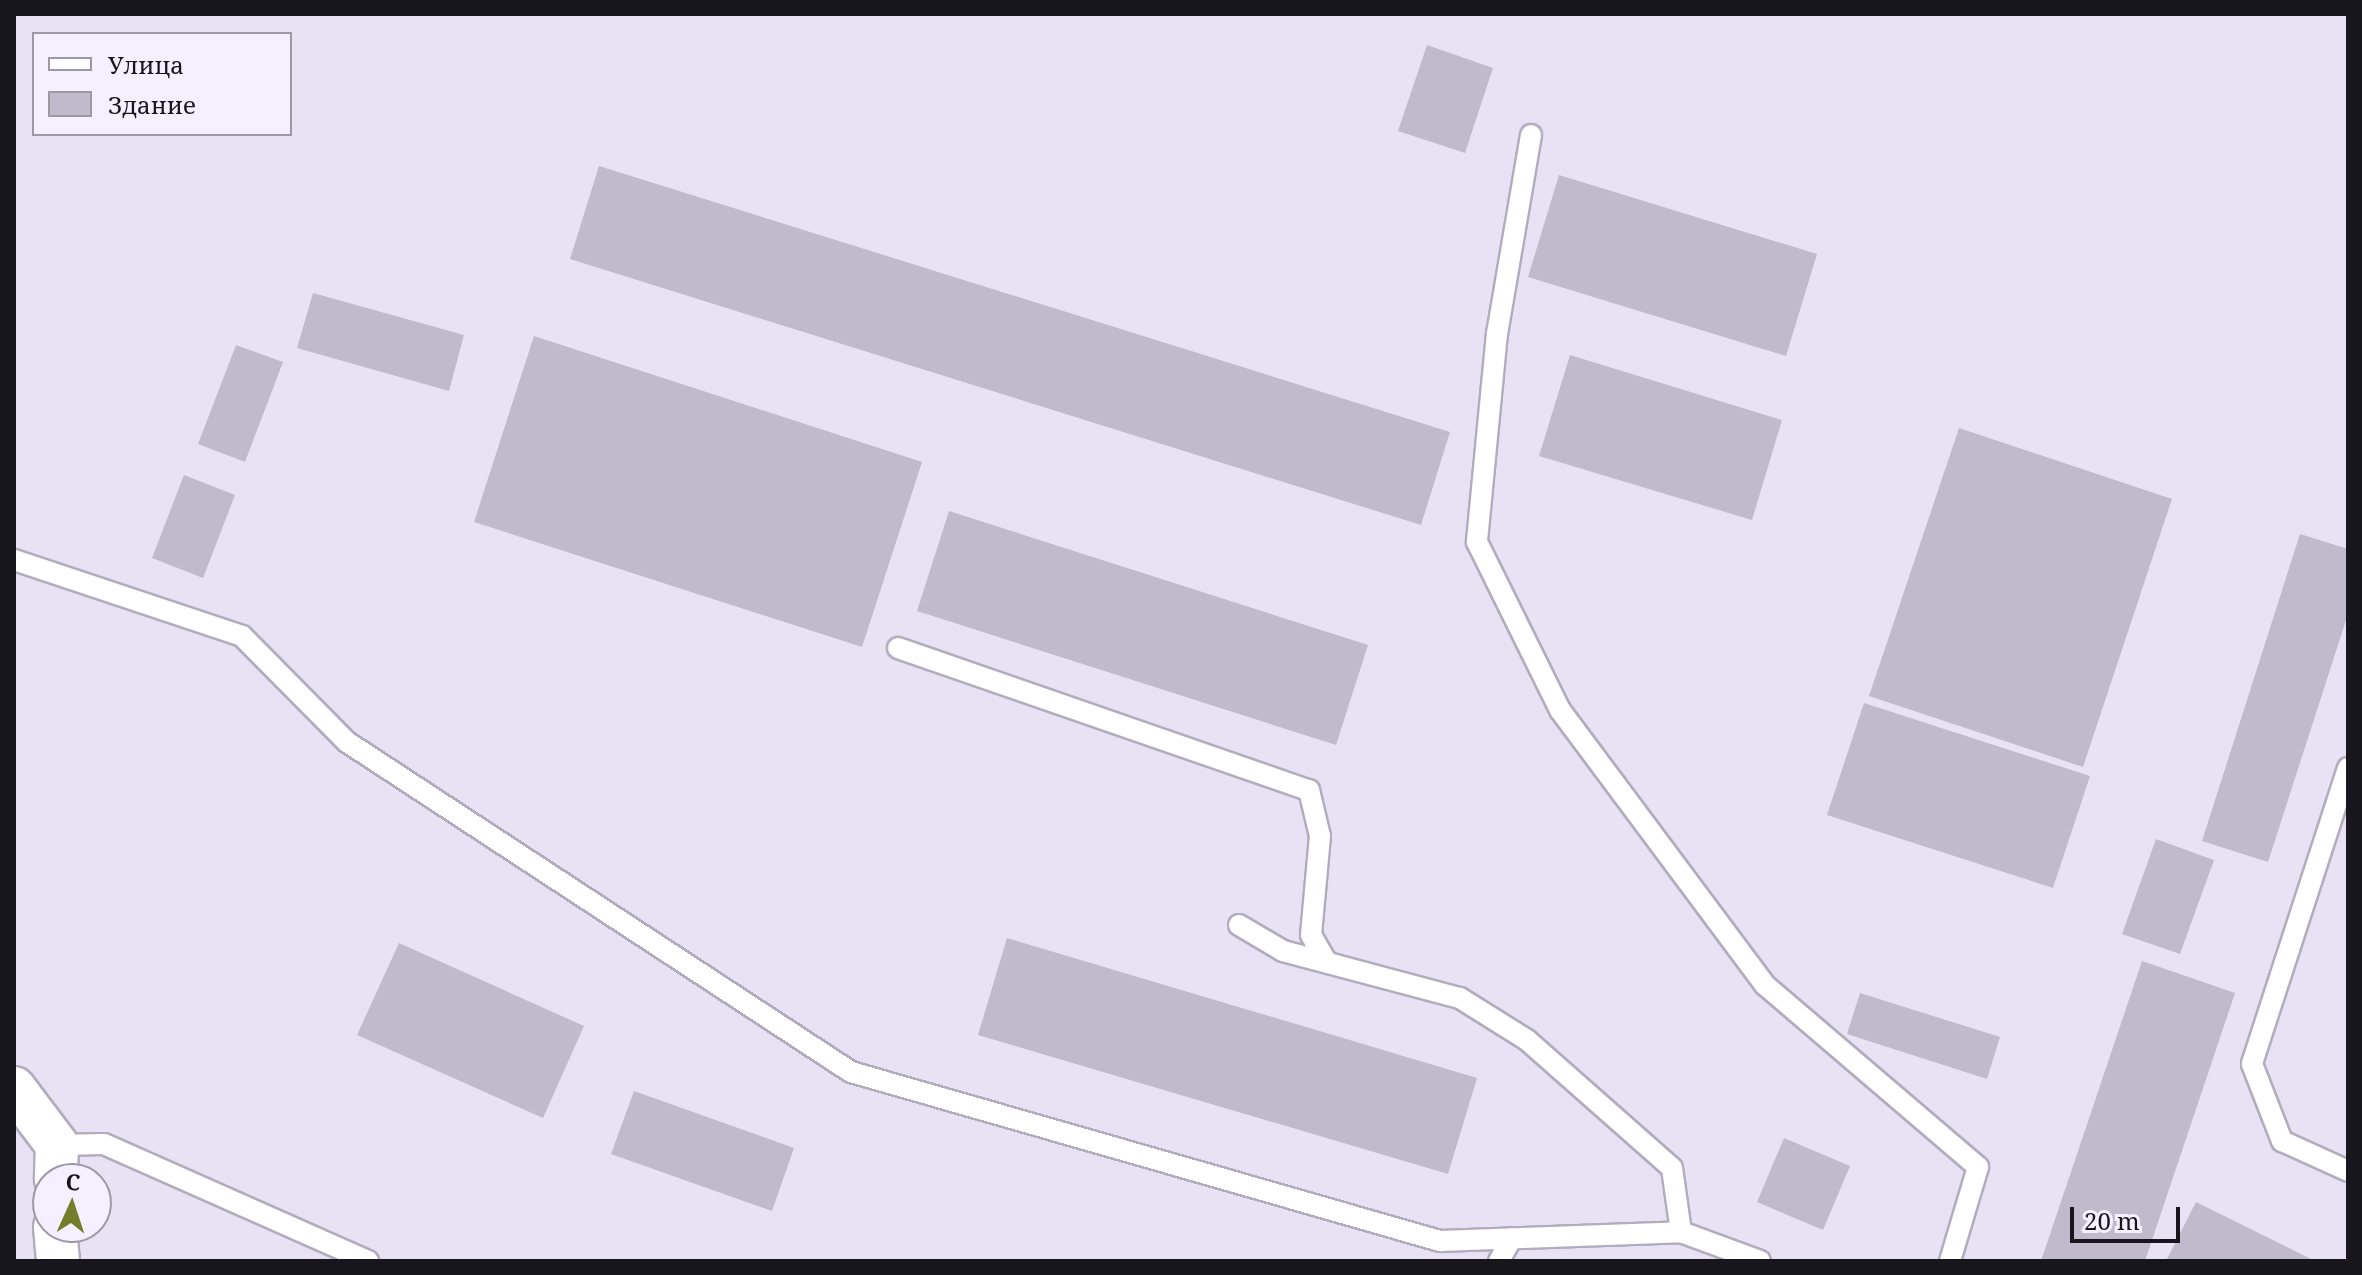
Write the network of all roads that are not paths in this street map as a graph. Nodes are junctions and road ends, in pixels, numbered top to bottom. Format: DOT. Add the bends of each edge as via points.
graph roads {
  1 [pos="1531,135"];
  2 [pos="14,560"];
  3 [pos="898,648"];
  4 [pos="2348,768"];
  5 [pos="1239,925"];
  6 [pos="1327,963"];
  7 [pos="14,1088"];
  8 [pos="56,1162"];
  9 [pos="2348,1171"];
  10 [pos="1681,1232"];
  11 [pos="1512,1238"];
  12 [pos="368,1261"];
  13 [pos="1499,1261"];
  14 [pos="1760,1261"];
  15 [pos="1950,1261"];
  1 -- 15 [label="lane" via="1497,333 1477,542 1560,710 1765,985 1978,1167"];
  2 -- 11 [label="lane" via="242,636 347,742 851,1072 1440,1241"];
  3 -- 6 [label="lane" via="1309,790 1320,836 1311,935"];
  4 -- 9 [label="lane" via="2252,1064 2282,1141"];
  5 -- 6 [label="lane" via="1283,951"];
  6 -- 10 [label="lane" via="1460,998 1527,1040 1672,1168"];
  7 -- 8 [label="street"];
  8 -- 12 [label="lane" via="104,1144"];
  10 -- 11 [label="lane"];
  10 -- 14 [label="lane"];
  11 -- 13 [label="lane"];
}
